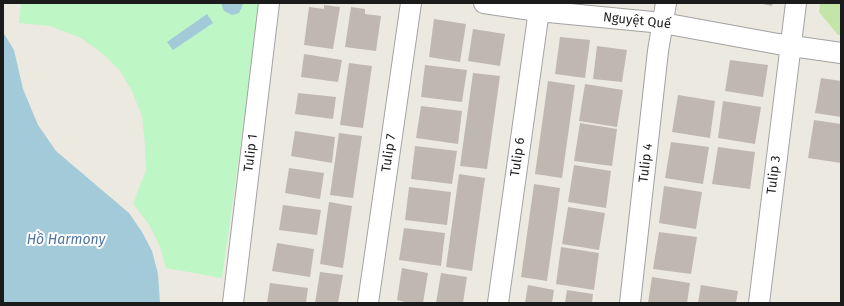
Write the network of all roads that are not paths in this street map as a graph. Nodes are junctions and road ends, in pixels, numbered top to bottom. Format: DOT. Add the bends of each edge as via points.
graph roads {
  1 [pos="269,3"];
  2 [pos="410,3"];
  3 [pos="484,3"];
  4 [pos="666,3"];
  5 [pos="796,3"];
  6 [pos="539,7"];
  7 [pos="663,23"];
  8 [pos="789,46"];
  9 [pos="841,53"];
  10 [pos="233,303"];
  11 [pos="368,303"];
  12 [pos="498,303"];
  13 [pos="630,303"];
  14 [pos="758,303"];
  1 -- 10 [label="street, Tulip 1"];
  2 -- 11 [label="street, Tulip 7"];
  3 -- 6 [label="street, Nguyệt Quế"];
  4 -- 7 [label="street, Tulip 4"];
  5 -- 8 [label="street, Tulip 3"];
  6 -- 7 [label="street, Nguyệt Quế"];
  6 -- 12 [label="street, Tulip 6"];
  7 -- 8 [label="street, Nguyệt Quế"];
  7 -- 13 [label="street, Tulip 4"];
  8 -- 9 [label="street, Nguyệt Quế"];
  8 -- 14 [label="street, Tulip 3"];
}
